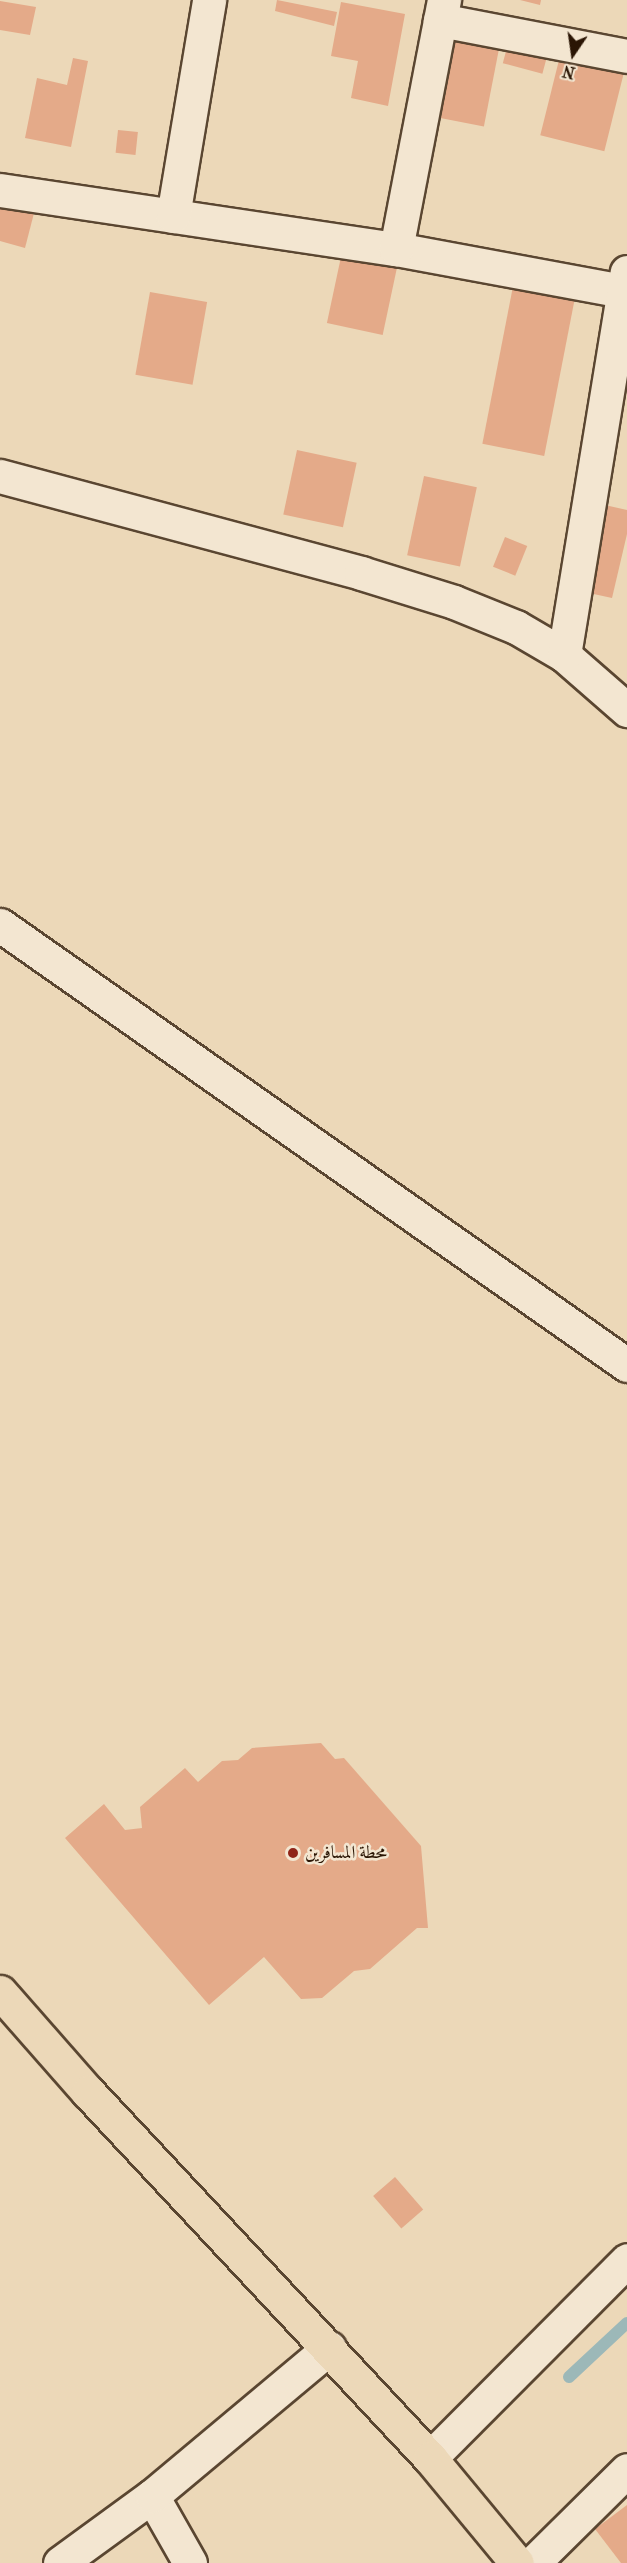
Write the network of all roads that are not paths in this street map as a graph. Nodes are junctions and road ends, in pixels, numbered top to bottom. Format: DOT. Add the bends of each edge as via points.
graph roads {
  1 [pos="209,0"];
  2 [pos="442,10"];
  3 [pos="627,56"];
  4 [pos="0,190"];
  5 [pos="173,216"];
  6 [pos="396,249"];
  7 [pos="626,285"];
  8 [pos="0,476"];
  9 [pos="564,654"];
  10 [pos="627,710"];
  11 [pos="0,925"];
  12 [pos="627,1365"];
  13 [pos="0,1992"];
  14 [pos="627,2259"];
  15 [pos="329,2348"];
  16 [pos="430,2458"];
  17 [pos="627,2470"];
  18 [pos="152,2496"];
  19 [pos="60,2563"];
  20 [pos="190,2563"];
  21 [pos="517,2563"];
  22 [pos="533,2563"];
  1 -- 5 [label="street"];
  2 -- 3 [label="street"];
  2 -- 6 [label="street"];
  4 -- 5 [label="street"];
  5 -- 6 [label="street"];
  6 -- 7 [label="street"];
  7 -- 9 [label="street"];
  8 -- 9 [label="street" via="382,579 516,627"];
  9 -- 10 [label="street"];
  11 -- 12 [label="street"];
  13 -- 15 [label="main road" via="88,2092"];
  14 -- 16 [label="street"];
  15 -- 16 [label="main road"];
  15 -- 18 [label="street"];
  16 -- 21 [label="main road"];
  17 -- 22 [label="street"];
  18 -- 19 [label="street"];
  18 -- 20 [label="street"];
}
